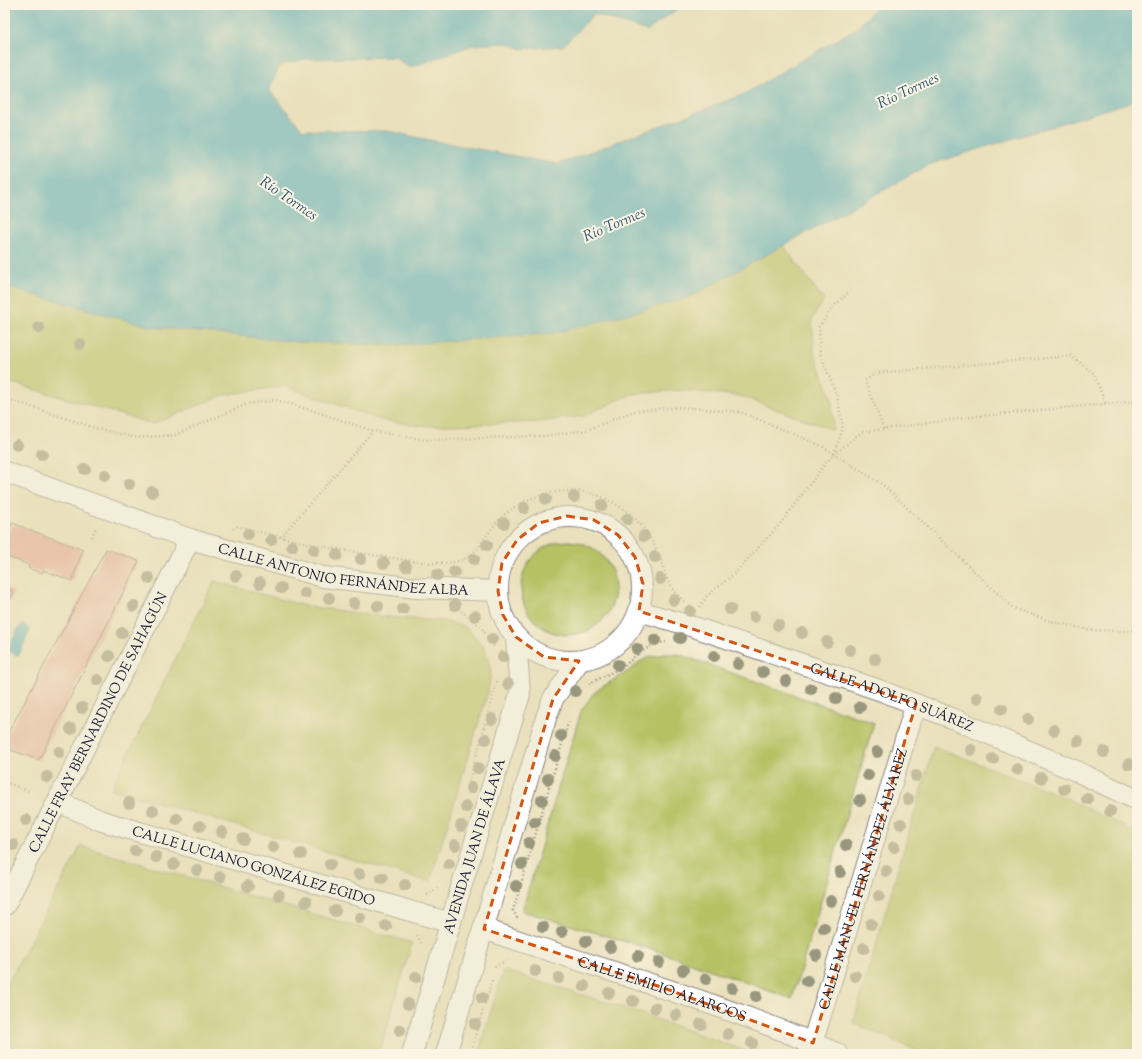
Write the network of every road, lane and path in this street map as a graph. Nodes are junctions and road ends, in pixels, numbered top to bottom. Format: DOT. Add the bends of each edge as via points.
graph roads {
  1 [pos="850,291"];
  2 [pos="5,398"];
  3 [pos="1137,402"];
  4 [pos="1106,404"];
  5 [pos="884,429"];
  6 [pos="373,431"];
  7 [pos="834,454"];
  8 [pos="5,472"];
  9 [pos="232,530"];
  10 [pos="95,531"];
  11 [pos="281,537"];
  12 [pos="92,538"];
  13 [pos="190,539"];
  14 [pos="428,562"];
  15 [pos="428,589"];
  16 [pos="498,591"];
  17 [pos="687,604"];
  18 [pos="693,606"];
  19 [pos="454,609"];
  20 [pos="639,611"];
  21 [pos="1137,630"];
  22 [pos="516,637"];
  23 [pos="670,641"];
  24 [pos="496,654"];
  25 [pos="579,661"];
  26 [pos="499,675"];
  27 [pos="585,687"];
  28 [pos="916,704"];
  29 [pos="570,718"];
  30 [pos="5,782"];
  31 [pos="31,792"];
  32 [pos="466,794"];
  33 [pos="1137,800"];
  34 [pos="58,802"];
  35 [pos="441,884"];
  36 [pos="5,905"];
  37 [pos="420,913"];
  38 [pos="451,923"];
  39 [pos="484,929"];
  40 [pos="515,940"];
  41 [pos="421,950"];
  42 [pos="494,971"];
  43 [pos="492,977"];
  44 [pos="811,1048"];
  45 [pos="412,1054"];
  46 [pos="446,1054"];
  47 [pos="470,1054"];
  48 [pos="838,1054"];
  1 -- 7 [label="path" via="832,308 820,327 820,352 837,396 843,428"];
  2 -- 6 [label="path" via="98,429 137,438 175,435 247,404 276,400"];
  3 -- 4 [label="path"];
  4 -- 5 [label="path" via="979,416"];
  4 -- 5 [label="path" via="1093,373 1071,356 876,373 865,381"];
  5 -- 7 [label="path" via="862,432"];
  6 -- 7 [label="path" via="426,440 543,436 587,430 634,411 682,407 741,412 822,446"];
  6 -- 11 [label="path"];
  7 -- 18 [label="path" via="780,524 734,574 707,596 699,608"];
  7 -- 21 [label="path" via="883,485 1013,608 1046,620 1089,630"];
  8 -- 13 [label="street, CALLE ANTONIO FERNÁNDEZ ALBA"];
  9 -- 11 [label="path" via="245,528"];
  10 -- 12 [label="path"];
  11 -- 14 [label="path" via="337,550"];
  13 -- 15 [label="street, CALLE ANTONIO FERNÁNDEZ ALBA" via="323,577"];
  13 -- 34 [label="street, CALLE FRAY BERNARDINO DE SAHAGÚN"];
  14 -- 15 [label="path"];
  14 -- 17 [label="path" via="462,560 472,554 499,520 525,501 550,493 589,493 608,500 639,522 651,538 670,587"];
  15 -- 16 [label="street, CALLE ANTONIO FERNÁNDEZ ALBA"];
  16 -- 20 [label="street" via="502,563 517,540 539,523 566,516 594,520 618,534 635,557 643,584"];
  16 -- 22 [label="street" via="502,615"];
  19 -- 24 [label="path" via="461,611 481,627 495,647"];
  20 -- 25 [label="street" via="630,630 616,645 599,656"];
  20 -- 28 [label="street, CALLE ADOLFO SUÁREZ" via="702,630"];
  22 -- 25 [label="street" via="544,657"];
  22 -- 38 [label="street, AVENIDA JUAN DE ÁLAVA" via="520,694"];
  23 -- 27 [label="path" via="655,644 624,666"];
  25 -- 39 [label="street" via="553,699"];
  26 -- 32 [label="path"];
  28 -- 33 [label="street, CALLE ADOLFO SUÁREZ" via="1076,770"];
  28 -- 44 [label="street, CALLE MANUEL FERNÁNDEZ ÁLVAREZ"];
  29 -- 40 [label="path" via="513,910 519,925"];
  30 -- 31 [label="path"];
  34 -- 36 [label="street, CALLE FRAY BERNARDINO DE SAHAGÚN"];
  34 -- 37 [label="street, CALLE LUCIANO GONZÁLEZ EGIDO" via="102,821"];
  35 -- 37 [label="path" via="437,890 427,895"];
  37 -- 38 [label="street, CALLE LUCIANO GONZÁLEZ EGIDO"];
  37 -- 41 [label="path" via="415,931 421,940"];
  38 -- 45 [label="street, AVENIDA JUAN DE ÁLAVA"];
  39 -- 40 [label="street, CALLE EMILIO ALARCOS"];
  39 -- 46 [label="street"];
  40 -- 42 [label="path" via="509,961 496,966"];
  40 -- 44 [label="street, CALLE EMILIO ALARCOS" via="775,1027"];
  43 -- 47 [label="path"];
  44 -- 48 [label="street, CALLE EMILIO ALARCOS"];
}
